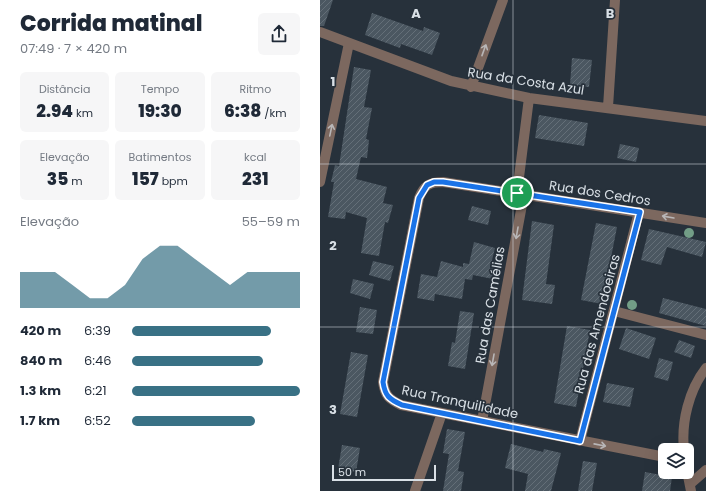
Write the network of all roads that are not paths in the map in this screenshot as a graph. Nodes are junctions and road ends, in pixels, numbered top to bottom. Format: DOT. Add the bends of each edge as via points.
graph roads {
  1 [pos="502,0"];
  2 [pos="615,0"];
  3 [pos="320,32"];
  4 [pos="349,44"];
  5 [pos="471,87"];
  6 [pos="529,98"];
  7 [pos="608,107"];
  8 [pos="706,121"];
  9 [pos="320,182"];
  10 [pos="443,182"];
  11 [pos="520,194"];
  12 [pos="640,212"];
  13 [pos="706,223"];
  14 [pos="614,310"];
  15 [pos="706,335"];
  16 [pos="706,368"];
  17 [pos="442,413"];
  18 [pos="482,421"];
  19 [pos="580,441"];
  20 [pos="684,443"];
  21 [pos="658,456"];
  22 [pos="706,470"];
  23 [pos="691,487"];
  24 [pos="415,491"];
  5 -- 1 [label="street, one-way"];
  2 -- 7 [label="street"];
  3 -- 4 [label="street, Rua da Costa Azul"];
  4 -- 5 [label="street, Rua da Costa Azul"];
  9 -- 4 [label="street, one-way"];
  5 -- 6 [label="street, Rua da Costa Azul"];
  6 -- 7 [label="street, Rua da Costa Azul"];
  6 -- 11 [label="street, Rua das Camélias"];
  7 -- 8 [label="street, Rua da Costa Azul"];
  10 -- 11 [label="street, Rua dos Cedros"];
  10 -- 17 [label="street, Rua Tranquilidade" via="427,185 419,198 383,382 389,399 402,405"];
  11 -- 12 [label="street, Rua dos Cedros"];
  11 -- 18 [label="street, Rua das Camélias, one-way"];
  13 -- 12 [label="street, Rua dos Cedros, one-way"];
  12 -- 14 [label="street, Rua das Amendoeiras"];
  14 -- 15 [label="street"];
  14 -- 19 [label="street, Rua das Amendoeiras"];
  16 -- 20 [label="street" via="689,403"];
  17 -- 18 [label="street, Rua Tranquilidade"];
  17 -- 24 [label="street"];
  18 -- 19 [label="street, Rua Tranquilidade"];
  19 -- 21 [label="street, Rua Tranquilidade, one-way"];
  22 -- 23 [label="street"];
}
